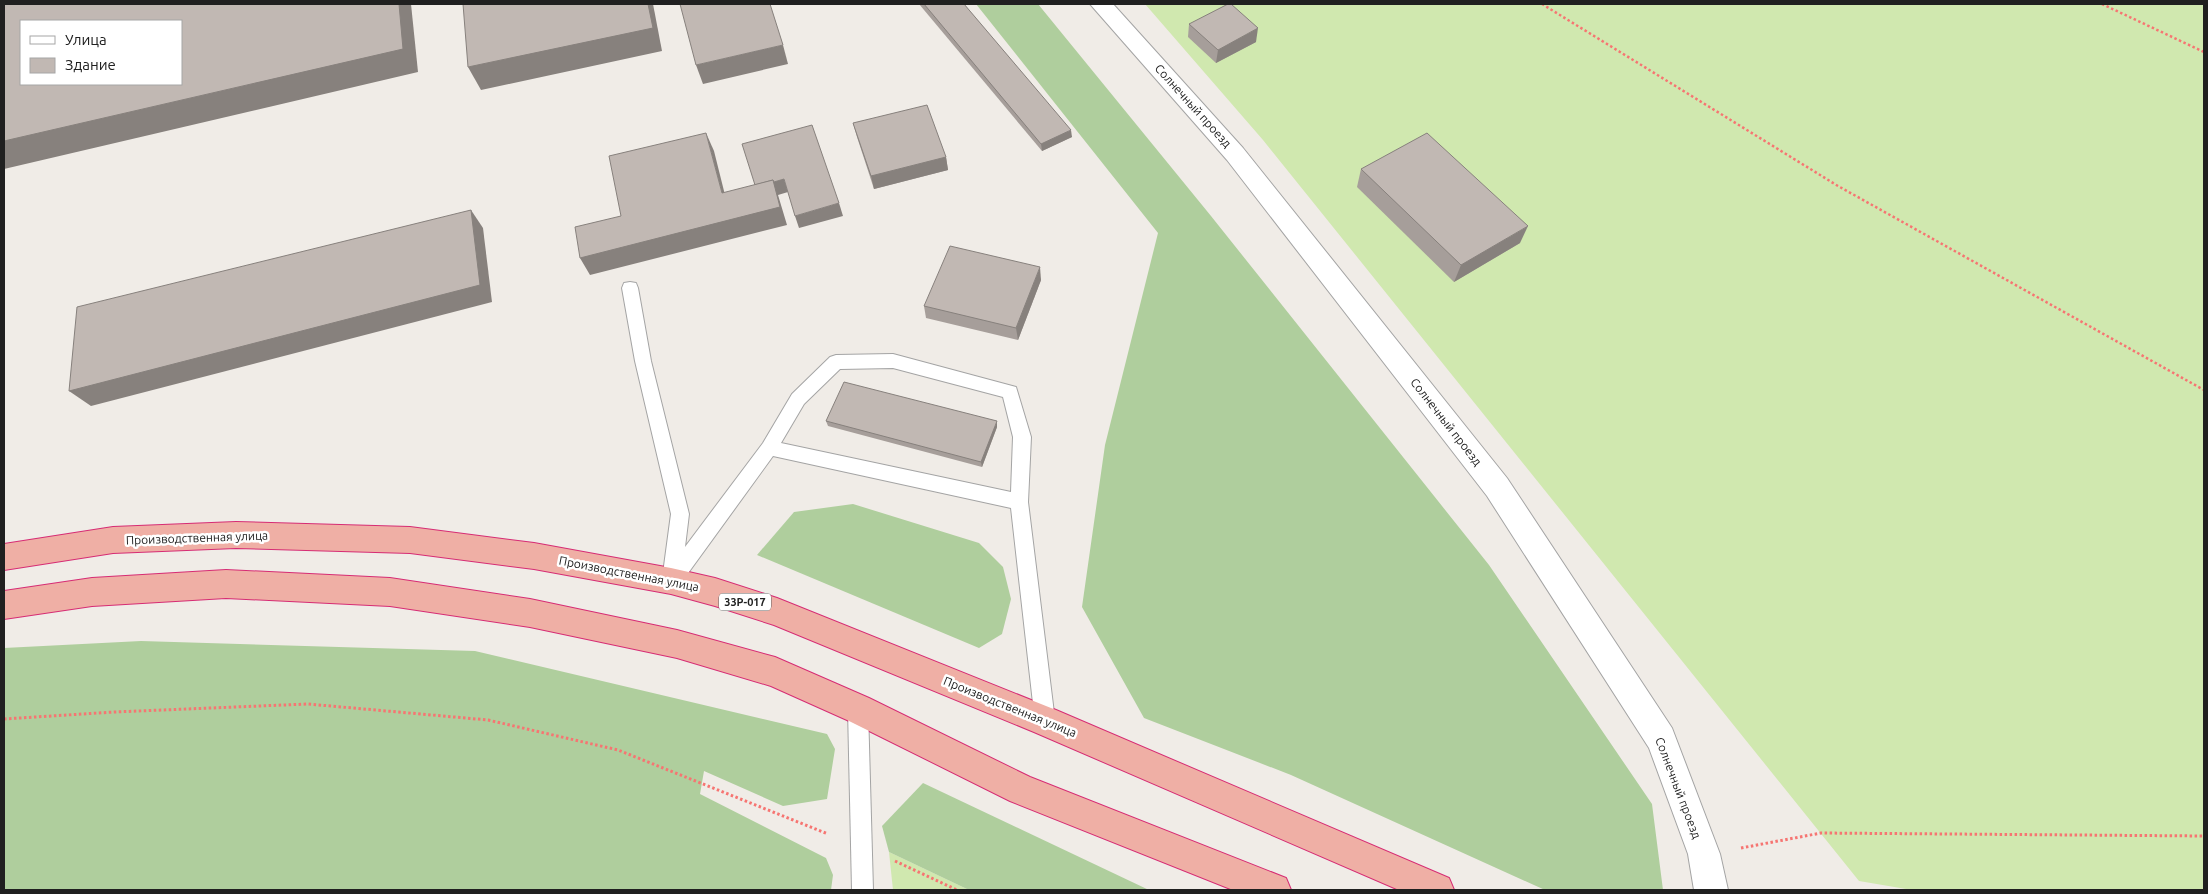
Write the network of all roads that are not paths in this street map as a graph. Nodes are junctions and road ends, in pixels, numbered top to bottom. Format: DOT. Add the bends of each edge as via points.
graph roads {
  1 [pos="1101,4"];
  2 [pos="630,288"];
  3 [pos="769,448"];
  4 [pos="1019,502"];
  5 [pos="4,557"];
  6 [pos="671,581"];
  7 [pos="4,605"];
  8 [pos="858,709"];
  9 [pos="1045,720"];
  10 [pos="862,890"];
  11 [pos="1274,890"];
  12 [pos="1437,890"];
  13 [pos="1711,890"];
  1 -- 13 [label="street, Солнечный проезд" via="1235,154 1497,487 1661,739 1704,854"];
  2 -- 6 [label="lane" via="643,361 680,514"];
  3 -- 4 [label="lane"];
  3 -- 4 [label="lane" via="798,399 836,362 893,361 1010,392 1022,437"];
  3 -- 6 [label="lane"];
  4 -- 9 [label="lane"];
  5 -- 6 [label="highway, Производственная улица / 33Р-017" via="113,540 227,535 390,540 534,556"];
  6 -- 9 [label="highway, Производственная улица / 33Р-017" via="777,612"];
  7 -- 8 [label="highway" via="92,592 226,584 390,592 530,613 676,644 775,672"];
  8 -- 10 [label="lane"];
  8 -- 11 [label="highway" via="1021,790"];
  9 -- 12 [label="highway, Производственная улица / 33Р-017"];
}
